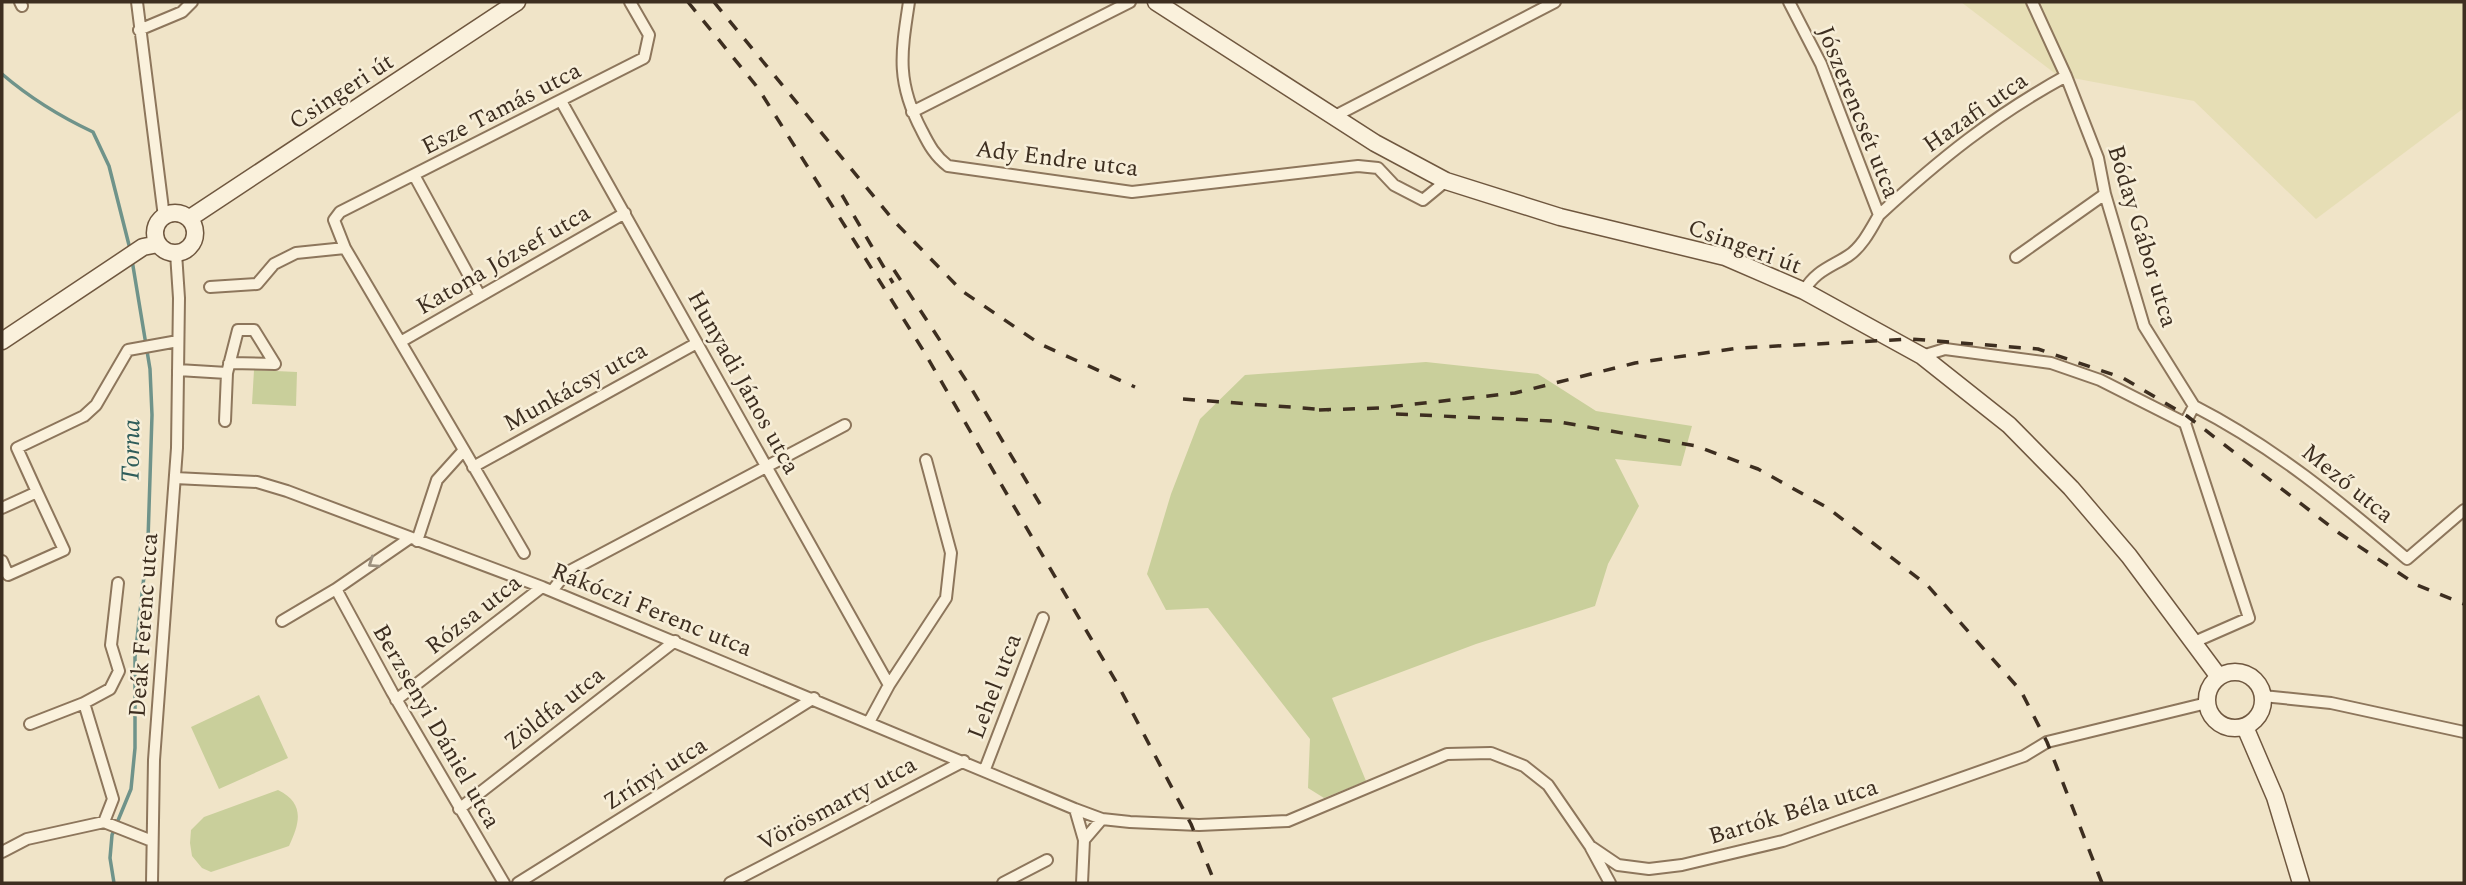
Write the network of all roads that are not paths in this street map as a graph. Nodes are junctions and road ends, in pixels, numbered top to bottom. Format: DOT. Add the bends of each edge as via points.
graph roads {
  1 [pos="137,2"];
  2 [pos="192,2"];
  3 [pos="517,2"];
  4 [pos="629,2"];
  5 [pos="909,2"];
  6 [pos="1130,2"];
  7 [pos="1156,2"];
  8 [pos="1555,2"];
  9 [pos="1789,2"];
  10 [pos="2032,2"];
  11 [pos="139,30"];
  12 [pos="2066,76"];
  13 [pos="561,101"];
  14 [pos="912,112"];
  15 [pos="1335,116"];
  16 [pos="414,175"];
  17 [pos="1446,181"];
  18 [pos="2105,194"];
  19 [pos="625,213"];
  20 [pos="1879,215"];
  21 [pos="164,218"];
  22 [pos="190,218"];
  23 [pos="150,245"];
  24 [pos="345,248"];
  25 [pos="176,253"];
  26 [pos="2016,257"];
  27 [pos="210,287"];
  28 [pos="1804,291"];
  29 [pos="480,296"];
  30 [pos="2,341"];
  31 [pos="178,341"];
  32 [pos="402,341"];
  33 [pos="697,342"];
  34 [pos="1922,356"];
  35 [pos="228,368"];
  36 [pos="178,369"];
  37 [pos="2194,406"];
  38 [pos="225,421"];
  39 [pos="2185,423"];
  40 [pos="845,425"];
  41 [pos="464,450"];
  42 [pos="926,460"];
  43 [pos="473,467"];
  44 [pos="767,467"];
  45 [pos="175,478"];
  46 [pos="37,492"];
  47 [pos="2,508"];
  48 [pos="2464,510"];
  49 [pos="414,540"];
  50 [pos="524,553"];
  51 [pos="2,561"];
  52 [pos="118,583"];
  53 [pos="336,589"];
  54 [pos="547,589"];
  55 [pos="1043,618"];
  56 [pos="282,621"];
  57 [pos="675,641"];
  58 [pos="2192,643"];
  59 [pos="2219,677"];
  60 [pos="889,685"];
  61 [pos="2263,696"];
  62 [pos="814,698"];
  63 [pos="396,700"];
  64 [pos="2207,703"];
  65 [pos="84,704"];
  66 [pos="869,722"];
  67 [pos="30,724"];
  68 [pos="2245,727"];
  69 [pos="2464,731"];
  70 [pos="964,761"];
  71 [pos="985,769"];
  72 [pos="459,809"];
  73 [pos="1075,809"];
  74 [pos="1102,819"];
  75 [pos="106,823"];
  76 [pos="1084,840"];
  77 [pos="152,841"];
  78 [pos="1590,846"];
  79 [pos="2,852"];
  80 [pos="1046,860"];
  81 [pos="152,883"];
  82 [pos="504,883"];
  83 [pos="518,883"];
  84 [pos="730,883"];
  85 [pos="1003,883"];
  86 [pos="1082,883"];
  87 [pos="1610,883"];
  88 [pos="2301,883"];
  1 -- 11 [label="street"];
  2 -- 11 [label="street" via="182,12"];
  3 -- 22 [label="main road, Csingeri út"];
  4 -- 13 [label="street, Esze Tamás utca" via="649,35 644,58"];
  5 -- 14 [label="street, Ady Endre utca" via="901,74"];
  6 -- 14 [label="street"];
  7 -- 15 [label="main road, Csingeri út"];
  8 -- 15 [label="street"];
  9 -- 20 [label="street, Jószerencsét utca" via="1821,64"];
  10 -- 12 [label="street, Bóday Gábor utca"];
  11 -- 21 [label="street"];
  12 -- 18 [label="street, Bóday Gábor utca" via="2098,158"];
  12 -- 20 [label="street, Hazafi utca" via="2012,106 1965,140"];
  13 -- 16 [label="street, Esze Tamás utca"];
  13 -- 19 [label="street, Hunyadi János utca"];
  14 -- 17 [label="street, Ady Endre utca" via="935,156 948,166 1095,188 1132,192 1358,166 1377,168 1394,185 1423,200"];
  15 -- 17 [label="main road, Csingeri út"];
  16 -- 24 [label="street, Esze Tamás utca" via="340,212 334,220"];
  16 -- 29 [label="street"];
  17 -- 28 [label="main road, Csingeri út" via="1560,217 1725,257"];
  18 -- 26 [label="street"];
  18 -- 37 [label="street, Bóday Gábor utca" via="2144,326"];
  19 -- 29 [label="street, Katona József utca"];
  19 -- 33 [label="street, Hunyadi János utca"];
  20 -- 28 [label="street, Jószerencsét utca" via="1850,255 1822,270"];
  21 -- 22 [label="main road" via="180,212"];
  21 -- 23 [label="main road"];
  22 -- 25 [label="main road" via="192,239"];
  23 -- 25 [label="main road"];
  23 -- 30 [label="main road"];
  24 -- 27 [label="street" via="296,253 274,264 257,284"];
  24 -- 32 [label="street"];
  25 -- 31 [label="street, Deák Ferenc utca"];
  28 -- 34 [label="main road, Csingeri út"];
  29 -- 32 [label="street, Katona József utca"];
  31 -- 36 [label="street, Deák Ferenc utca"];
  31 -- 46 [label="street" via="128,350 96,405 84,416 17,448"];
  32 -- 41 [label="street"];
  33 -- 43 [label="street, Munkácsy utca"];
  33 -- 44 [label="street, Hunyadi János utca"];
  34 -- 39 [label="street" via="1945,349 2051,363 2100,380"];
  34 -- 58 [label="main road, Csingeri út" via="2008,425 2071,488 2129,556"];
  35 -- 35 [label="street" via="238,330 254,331 275,364"];
  35 -- 36 [label="street"];
  35 -- 38 [label="street"];
  36 -- 45 [label="street, Deák Ferenc utca"];
  37 -- 39 [label="street"];
  37 -- 48 [label="street, Mező utca" via="2281,456 2407,559"];
  39 -- 58 [label="street" via="2249,618"];
  40 -- 44 [label="street, Rózsa utca"];
  41 -- 43 [label="street"];
  41 -- 49 [label="street" via="437,480"];
  42 -- 60 [label="street" via="951,553 946,598"];
  43 -- 50 [label="street"];
  44 -- 54 [label="street, Rózsa utca" via="566,573"];
  44 -- 60 [label="street, Hunyadi János utca"];
  45 -- 49 [label="street, Rákóczi Ferenc utca" via="257,482"];
  45 -- 77 [label="street, Deák Ferenc utca"];
  46 -- 47 [label="street"];
  46 -- 51 [label="street" via="64,550 8,575"];
  49 -- 53 [label="street, one-way"];
  49 -- 54 [label="street, Rákóczi Ferenc utca"];
  52 -- 65 [label="street" via="111,645 119,671 110,689"];
  53 -- 56 [label="street"];
  53 -- 63 [label="street, Berzsenyi Dániel utca"];
  54 -- 57 [label="street, Rákóczi Ferenc utca"];
  54 -- 63 [label="street, Rózsa utca"];
  55 -- 71 [label="street, Lehel utca"];
  57 -- 62 [label="street, Rákóczi Ferenc utca"];
  57 -- 72 [label="street, Zöldfa utca"];
  58 -- 59 [label="main road, Csingeri út"];
  59 -- 61 [label="main road" via="2247,674 2258,683"];
  59 -- 64 [label="main road" via="2209,688"];
  60 -- 66 [label="street"];
  61 -- 68 [label="main road" via="2257,718"];
  61 -- 69 [label="street" via="2331,703"];
  62 -- 66 [label="street, Rákóczi Ferenc utca"];
  62 -- 83 [label="street, Zrínyi utca"];
  63 -- 72 [label="street, Berzsenyi Dániel utca"];
  64 -- 68 [label="main road" via="2220,724"];
  64 -- 78 [label="street, Bartók Béla utca" via="2047,742 2024,756 1808,832 1728,855 1649,869 1618,866"];
  65 -- 67 [label="street"];
  65 -- 75 [label="street" via="114,799"];
  66 -- 70 [label="street, Rákóczi Ferenc utca"];
  68 -- 88 [label="main road" via="2275,797"];
  70 -- 71 [label="street, Rákóczi Ferenc utca"];
  70 -- 84 [label="street, Vörösmarty utca"];
  71 -- 73 [label="street, Rákóczi Ferenc utca"];
  72 -- 82 [label="street, Berzsenyi Dániel utca"];
  73 -- 74 [label="street, Rákóczi Ferenc utca"];
  73 -- 76 [label="street"];
  74 -- 76 [label="street"];
  74 -- 78 [label="street, Bartók Béla utca" via="1184,824 1288,821 1447,754 1491,753 1524,766 1548,785"];
  75 -- 77 [label="street"];
  75 -- 79 [label="street" via="27,839"];
  76 -- 86 [label="street"];
  77 -- 81 [label="street, Deák Ferenc utca"];
  78 -- 87 [label="street"];
  80 -- 85 [label="street"];
}
